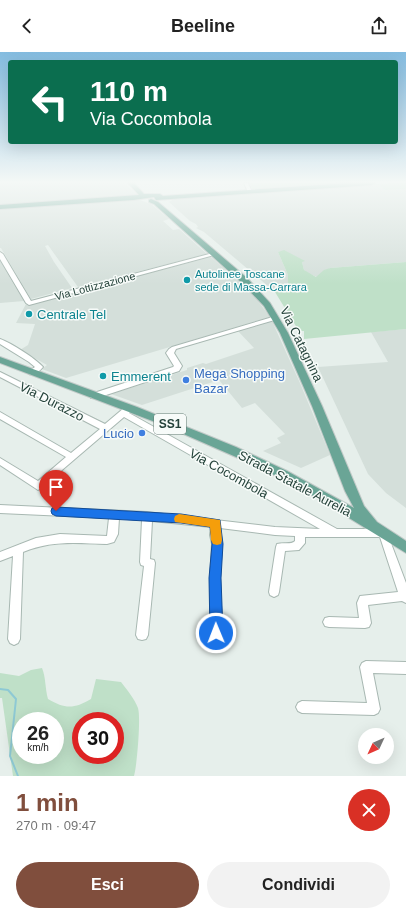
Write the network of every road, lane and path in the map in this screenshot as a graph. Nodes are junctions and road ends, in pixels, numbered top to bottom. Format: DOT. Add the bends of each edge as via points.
graph roads {
  1 [pos="171,217"];
  2 [pos="0,254"];
  3 [pos="215,254"];
  4 [pos="276,318"];
  5 [pos="0,341"];
  6 [pos="0,360"];
  7 [pos="32,372"];
  8 [pos="0,374"];
  9 [pos="94,396"];
  10 [pos="126,411"];
  11 [pos="0,415"];
  12 [pos="105,428"];
  13 [pos="72,457"];
  14 [pos="1,463"];
  15 [pos="354,496"];
  16 [pos="333,502"];
  17 [pos="0,509"];
  18 [pos="114,514"];
  19 [pos="147,516"];
  20 [pos="216,524"];
  21 [pos="300,532"];
  22 [pos="334,533"];
  23 [pos="383,533"];
  24 [pos="406,541"];
  25 [pos="406,548"];
  26 [pos="18,551"];
  27 [pos="0,557"];
  28 [pos="274,592"];
  29 [pos="405,597"];
  30 [pos="329,622"];
  31 [pos="216,633"];
  32 [pos="142,635"];
  33 [pos="14,639"];
  34 [pos="406,668"];
  35 [pos="302,707"];
  1 -- 3 [label="main road, Via Catagnina"];
  2 -- 3 [label="street, Via Lottizzazione" via="29,303"];
  3 -- 4 [label="main road, Via Catagnina" via="261,297"];
  4 -- 9 [label="street" via="174,348 170,353 178,366 176,369"];
  4 -- 15 [label="main road, Via Catagnina" via="317,406"];
  5 -- 7 [label="street" via="28,357 39,367"];
  6 -- 7 [label="main road, Strada Statale Aurelia / SS1"];
  7 -- 9 [label="main road, Strada Statale Aurelia / SS1"];
  8 -- 12 [label="street, Via Durazzo"];
  9 -- 10 [label="main road, Strada Statale Aurelia / SS1"];
  10 -- 12 [label="street"];
  10 -- 16 [label="main road, Strada Statale Aurelia / SS1" via="199,435 267,465"];
  10 -- 22 [label="street, Via Cocombola"];
  11 -- 13 [label="street"];
  12 -- 13 [label="street"];
  13 -- 14 [label="street" via="38,486"];
  15 -- 16 [label="main road" via="349,496 344,502"];
  15 -- 23 [label="main road, Via Catagnina" via="365,517"];
  15 -- 24 [label="main road" via="378,523"];
  16 -- 23 [label="main road, Strada Statale Aurelia / SS1"];
  17 -- 18 [label="street, Via Cocombola"];
  18 -- 19 [label="street, Via Cocombola"];
  18 -- 26 [label="street" via="111,539 60,538 36,542"];
  19 -- 20 [label="street, Via Cocombola"];
  19 -- 32 [label="street" via="145,562 150,563"];
  20 -- 21 [label="street, Via Cocombola"];
  20 -- 31 [label="street"];
  21 -- 22 [label="street, Via Cocombola"];
  21 -- 28 [label="street" via="300,543 295,547 281,547"];
  22 -- 23 [label="street, Via Cocombola"];
  23 -- 25 [label="main road, Strada Statale Aurelia / SS1"];
  23 -- 29 [label="street"];
  26 -- 27 [label="street"];
  26 -- 33 [label="street"];
  29 -- 30 [label="street" via="364,600 362,603 365,622"];
  34 -- 35 [label="street" via="366,667 374,709"];
}
